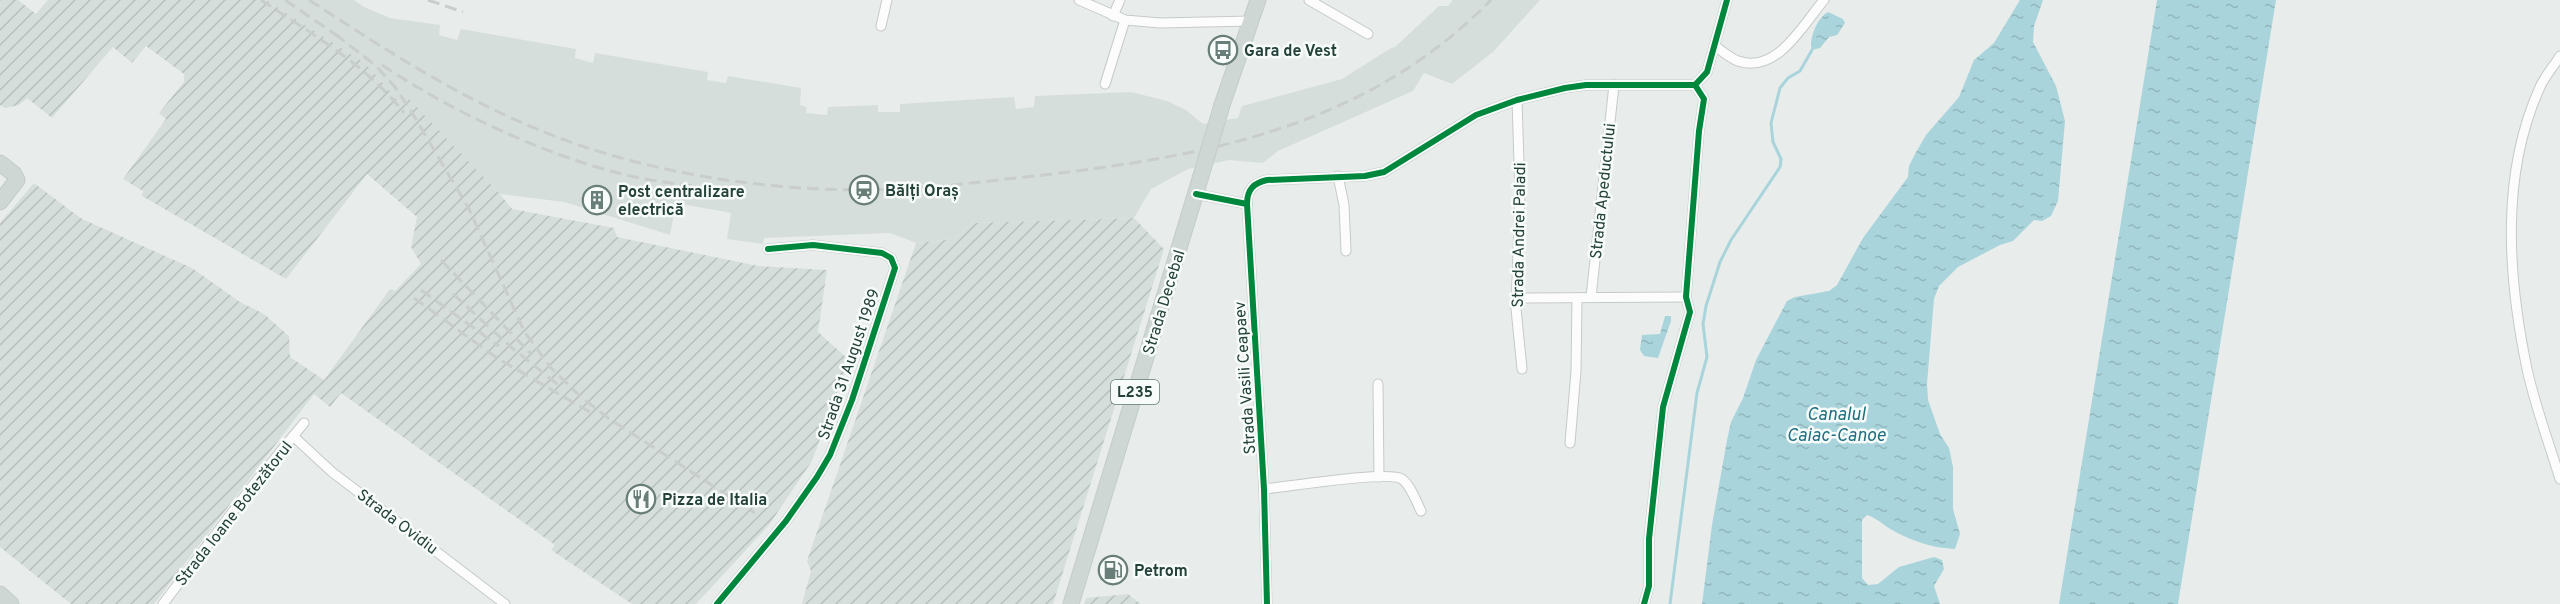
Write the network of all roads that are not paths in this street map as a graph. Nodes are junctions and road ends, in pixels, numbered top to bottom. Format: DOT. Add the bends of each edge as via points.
graph roads {
  1 [pos="887,0"];
  2 [pos="1079,0"];
  3 [pos="1119,0"];
  4 [pos="1258,0"];
  5 [pos="1309,0"];
  6 [pos="1727,0"];
  7 [pos="1824,0"];
  8 [pos="1113,16"];
  9 [pos="1125,20"];
  10 [pos="1251,21"];
  11 [pos="881,26"];
  12 [pos="1368,34"];
  13 [pos="1714,46"];
  14 [pos="2560,56"];
  15 [pos="1105,84"];
  16 [pos="1695,85"];
  17 [pos="1614,86"];
  18 [pos="1517,100"];
  19 [pos="0,163"];
  20 [pos="1338,176"];
  21 [pos="1198,187"];
  22 [pos="0,202"];
  23 [pos="1247,204"];
  24 [pos="768,249"];
  25 [pos="1346,251"];
  26 [pos="1591,297"];
  27 [pos="1686,297"];
  28 [pos="1516,298"];
  29 [pos="1577,298"];
  30 [pos="1522,369"];
  31 [pos="1378,384"];
  32 [pos="304,423"];
  33 [pos="293,435"];
  34 [pos="1570,443"];
  35 [pos="1379,477"];
  36 [pos="2560,479"];
  37 [pos="1264,489"];
  38 [pos="1421,511"];
  39 [pos="0,594"];
  40 [pos="11,604"];
  41 [pos="163,604"];
  42 [pos="505,604"];
  43 [pos="717,604"];
  44 [pos="1071,604"];
  45 [pos="1267,604"];
  46 [pos="1644,604"];
  1 -- 11 [label="street"];
  2 -- 8 [label="street"];
  3 -- 8 [label="street"];
  4 -- 10 [label="main road, Strada Decebal / L235"];
  5 -- 12 [label="street"];
  6 -- 13 [label="street"];
  7 -- 13 [label="street" via="1796,37 1762,62 1736,60"];
  8 -- 9 [label="street"];
  9 -- 10 [label="street"];
  9 -- 15 [label="street"];
  10 -- 21 [label="main road, Strada Decebal / L235, bridge"];
  13 -- 16 [label="street" via="1704,77"];
  14 -- 36 [label="street" via="2541,85 2522,137 2511,230 2516,300 2528,371"];
  16 -- 17 [label="street"];
  16 -- 27 [label="street" via="1704,99"];
  17 -- 18 [label="street" via="1586,85"];
  17 -- 26 [label="street, Strada Apeductului"];
  18 -- 20 [label="street" via="1476,115 1389,171"];
  18 -- 28 [label="street, Strada Andrei Paladi" via="1520,194"];
  19 -- 22 [label="main road" via="17,180"];
  20 -- 23 [label="street" via="1261,181 1252,187"];
  20 -- 25 [label="street"];
  21 -- 23 [label="street"];
  21 -- 44 [label="main road, Strada Decebal / L235"];
  23 -- 37 [label="street, Strada Vasili Ceapaev"];
  24 -- 43 [label="street, Strada 31 August 1989" via="806,244 882,253 891,258 895,268 830,454 786,521"];
  26 -- 27 [label="street"];
  26 -- 29 [label="street"];
  27 -- 46 [label="street" via="1690,312 1662,418 1649,539 1649,586"];
  28 -- 29 [label="street"];
  28 -- 30 [label="street, Strada Andrei Paladi"];
  29 -- 34 [label="street"];
  31 -- 35 [label="street"];
  32 -- 33 [label="street, Strada Ioane Botezătorul"];
  33 -- 41 [label="street, Strada Ioane Botezătorul"];
  33 -- 42 [label="street, Strada Ovidiu" via="332,472"];
  35 -- 37 [label="street"];
  35 -- 38 [label="street" via="1404,480"];
  37 -- 45 [label="street, Strada Vasili Ceapaev"];
  39 -- 40 [label="main road"];
}
